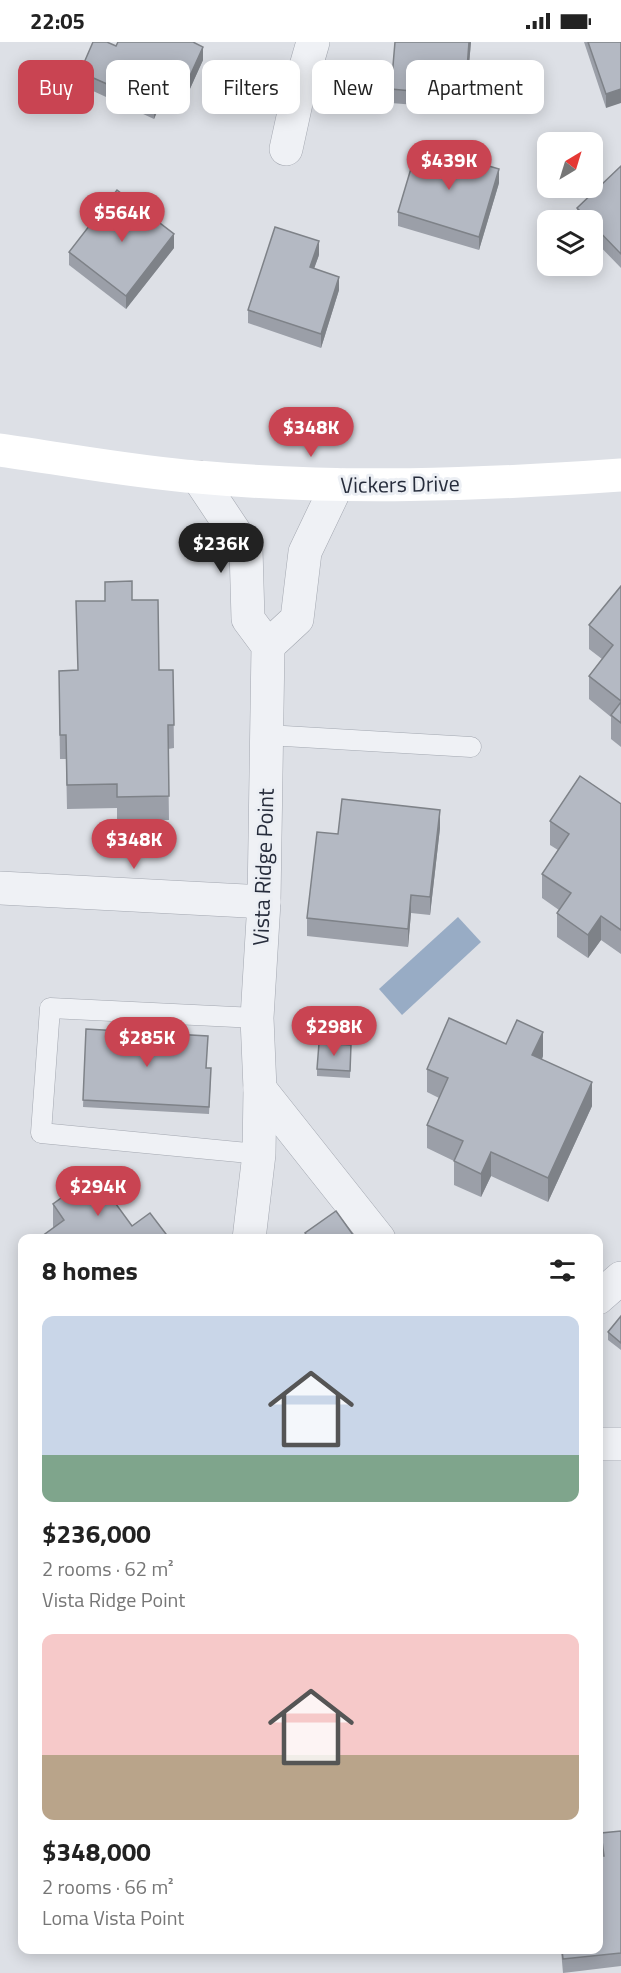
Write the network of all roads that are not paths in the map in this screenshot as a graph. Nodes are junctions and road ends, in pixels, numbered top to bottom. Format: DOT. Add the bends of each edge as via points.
graph roads {
  1 [pos="313,42"];
  2 [pos="286,149"];
  3 [pos="0,450"];
  4 [pos="621,475"];
  5 [pos="198,477"];
  6 [pos="337,485"];
  7 [pos="268,646"];
  8 [pos="267,735"];
  9 [pos="471,747"];
  10 [pos="0,888"];
  11 [pos="264,902"];
  12 [pos="257,1018"];
  13 [pos="260,1089"];
  14 [pos="259,1154"];
  15 [pos="250,1234"];
  16 [pos="375,1234"];
  17 [pos="621,1278"];
  18 [pos="603,1294"];
  19 [pos="603,1444"];
  20 [pos="621,1444"];
  1 -- 2 [label="street"];
  3 -- 5 [label="main road, Vickers Drive"];
  4 -- 6 [label="main road, Vickers Drive" via="513,483"];
  5 -- 6 [label="main road, Vickers Drive"];
  5 -- 7 [label="street" via="246,549 248,619"];
  6 -- 7 [label="street" via="305,552 297,619"];
  7 -- 8 [label="street, Vista Ridge Point"];
  8 -- 9 [label="lane"];
  8 -- 11 [label="street, Vista Ridge Point"];
  10 -- 11 [label="street"];
  11 -- 12 [label="street, Vista Ridge Point"];
  12 -- 13 [label="street, Vista Ridge Point"];
  12 -- 14 [label="lane" via="50,1008 41,1132"];
  13 -- 14 [label="street, Vista Ridge Point"];
  13 -- 16 [label="street"];
  14 -- 15 [label="street, Vista Ridge Point"];
  17 -- 18 [label="street"];
  19 -- 20 [label="street"];
}
